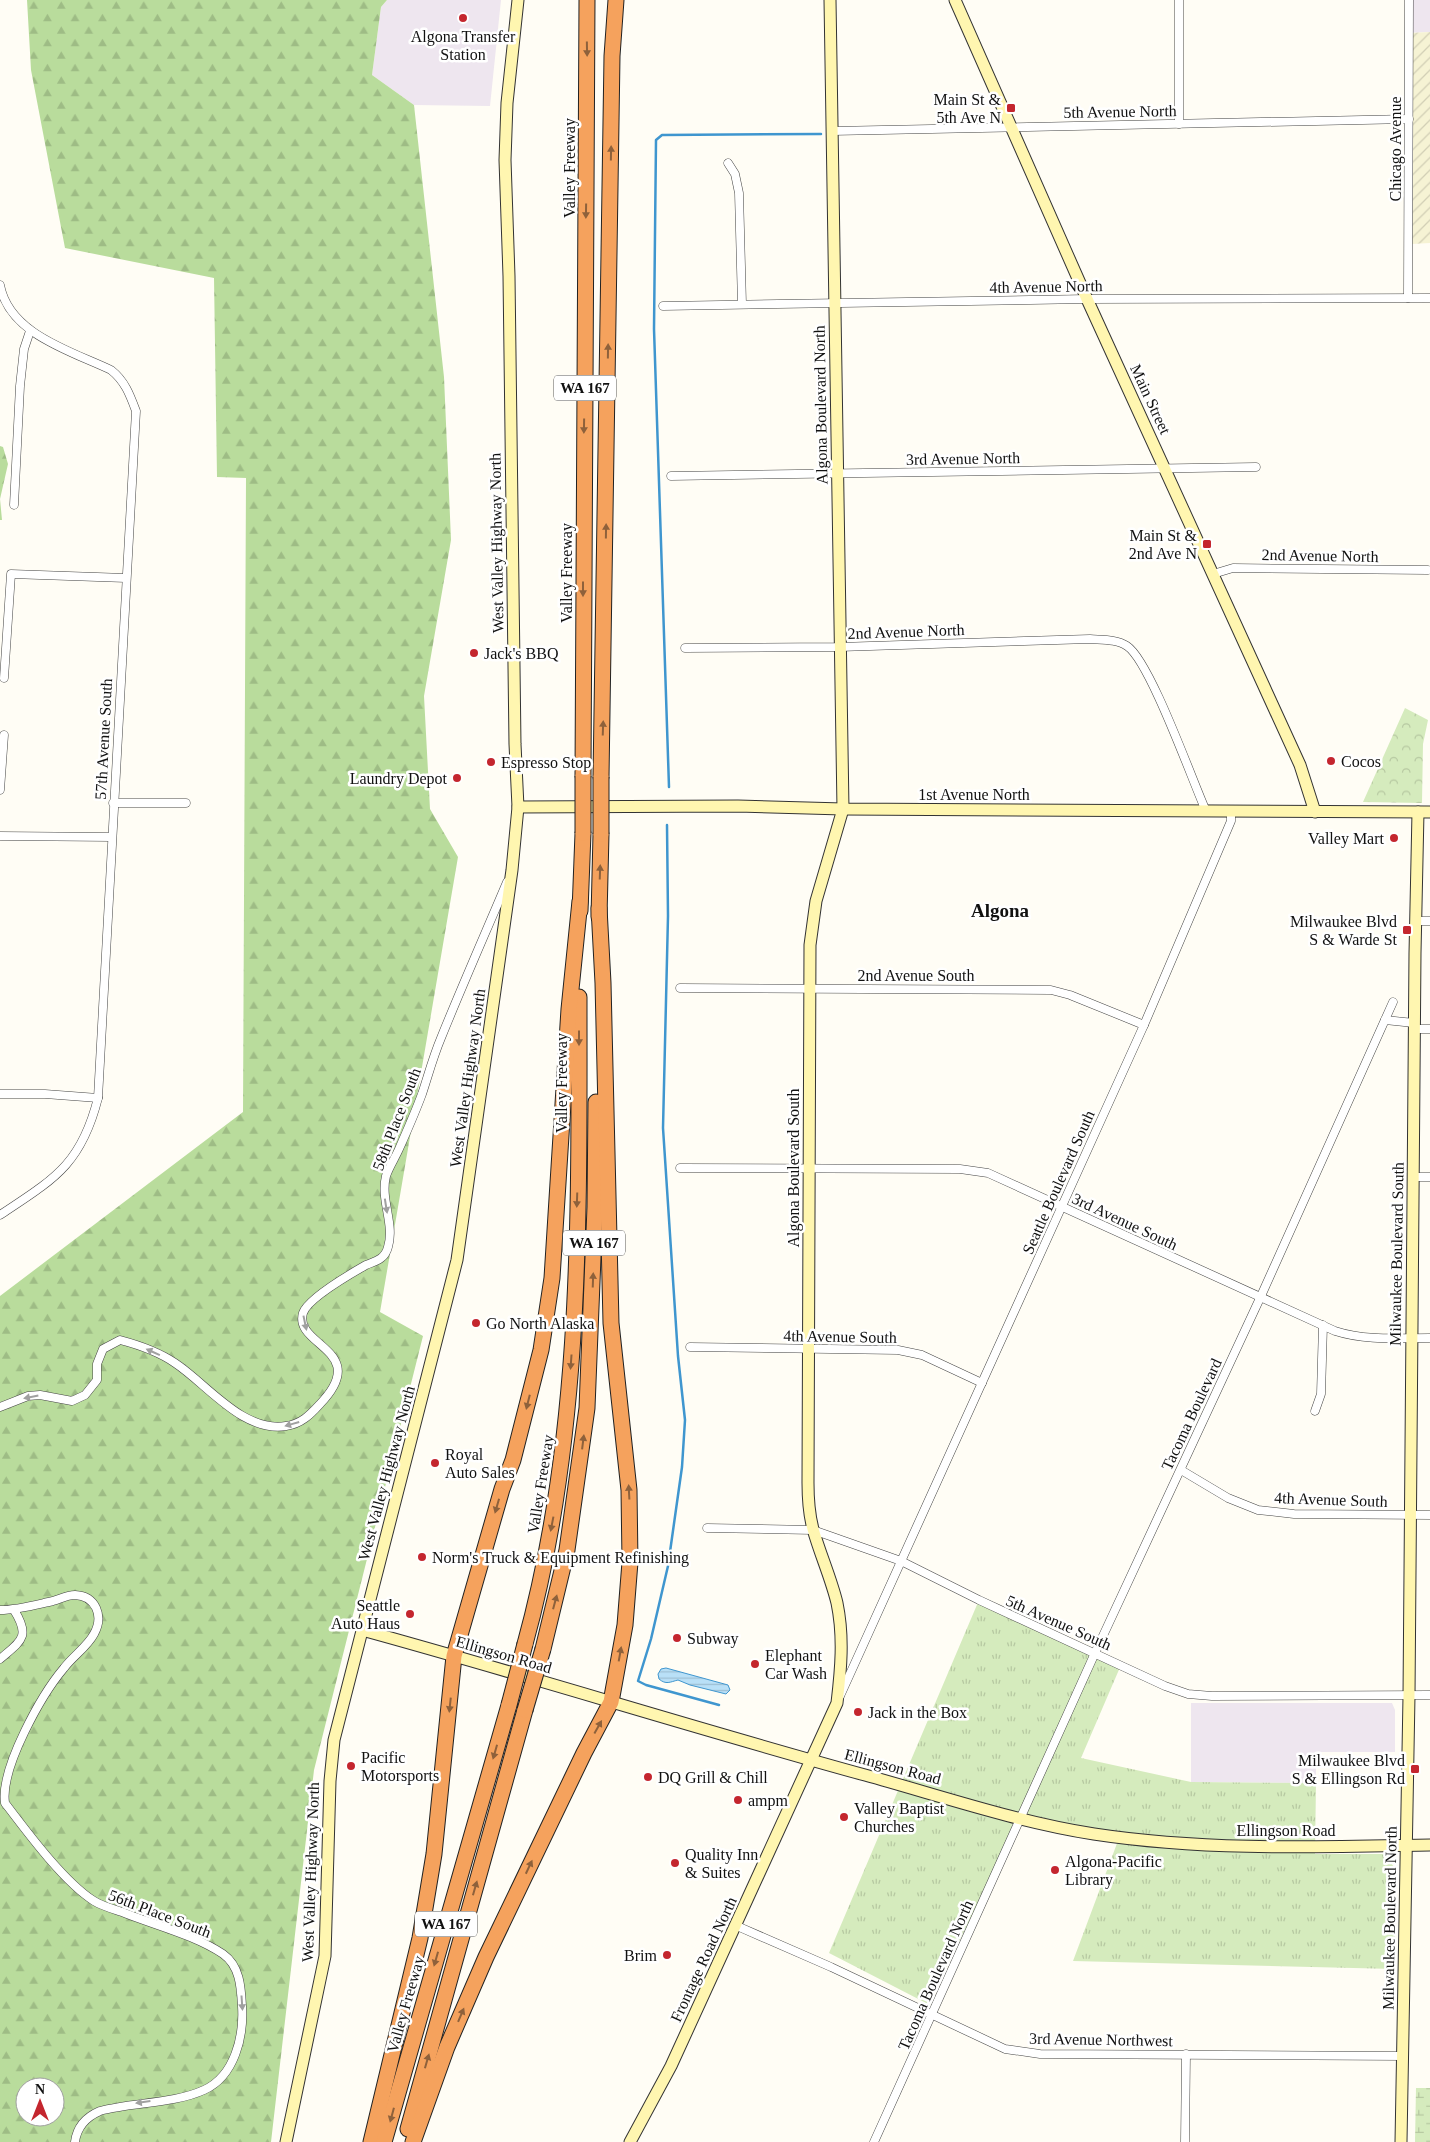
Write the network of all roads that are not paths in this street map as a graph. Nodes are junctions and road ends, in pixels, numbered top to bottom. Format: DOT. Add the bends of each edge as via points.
graph roads {
  1 [pos="518,0"];
  2 [pos="587,0"];
  3 [pos="616,0"];
  4 [pos="830,0"];
  5 [pos="956,0"];
  6 [pos="1179,0"];
  7 [pos="1409,0"];
  8 [pos="1409,120"];
  9 [pos="1180,124"];
  10 [pos="1012,126"];
  11 [pos="832,131"];
  12 [pos="728,163"];
  13 [pos="0,285"];
  14 [pos="1408,298"];
  15 [pos="1430,298"];
  16 [pos="1087,299"];
  17 [pos="835,303"];
  18 [pos="742,304"];
  19 [pos="663,306"];
  20 [pos="30,331"];
  21 [pos="1256,467"];
  22 [pos="1166,469"];
  23 [pos="837,473"];
  24 [pos="671,476"];
  25 [pos="14,505"];
  26 [pos="1428,570"];
  27 [pos="1213,574"];
  28 [pos="126,578"];
  29 [pos="839,647"];
  30 [pos="685,648"];
  31 [pos="4,678"];
  32 [pos="4,735"];
  33 [pos="0,790"];
  34 [pos="186,803"];
  35 [pos="113,804"];
  36 [pos="518,807"];
  37 [pos="843,809"];
  38 [pos="1206,811"];
  39 [pos="1231,812"];
  40 [pos="1314,812"];
  41 [pos="1424,812"];
  42 [pos="0,836"];
  43 [pos="111,837"];
  44 [pos="512,870"];
  45 [pos="580,901"];
  46 [pos="599,908"];
  47 [pos="1416,921"];
  48 [pos="1430,921"];
  49 [pos="680,988"];
  50 [pos="810,988"];
  51 [pos="1393,1002"];
  52 [pos="1385,1020"];
  53 [pos="1144,1025"];
  54 [pos="1414,1026"];
  55 [pos="1430,1029"];
  56 [pos="0,1094"];
  57 [pos="98,1098"];
  58 [pos="680,1168"];
  59 [pos="809,1168"];
  60 [pos="1413,1177"];
  61 [pos="1430,1177"];
  62 [pos="1062,1207"];
  63 [pos="0,1215"];
  64 [pos="1261,1296"];
  65 [pos="1323,1325"];
  66 [pos="1411,1338"];
  67 [pos="1430,1338"];
  68 [pos="690,1347"];
  69 [pos="808,1349"];
  70 [pos="982,1383"];
  71 [pos="0,1407"];
  72 [pos="1315,1411"];
  73 [pos="1181,1470"];
  74 [pos="1410,1515"];
  75 [pos="1430,1515"];
  76 [pos="707,1528"];
  77 [pos="813,1530"];
  78 [pos="901,1561"];
  79 [pos="0,1610"];
  80 [pos="14,1610"];
  81 [pos="362,1630"];
  82 [pos="1094,1653"];
  83 [pos="454,1656"];
  84 [pos="0,1660"];
  85 [pos="1408,1696"];
  86 [pos="1430,1696"];
  87 [pos="611,1702"];
  88 [pos="837,1703"];
  89 [pos="811,1760"];
  90 [pos="1020,1818"];
  91 [pos="1430,1845"];
  92 [pos="1407,1846"];
  93 [pos="737,1926"];
  94 [pos="932,2015"];
  95 [pos="1186,2054"];
  96 [pos="1403,2056"];
  97 [pos="75,2142"];
  98 [pos="286,2142"];
  99 [pos="371,2142"];
  100 [pos="384,2142"];
  101 [pos="404,2142"];
  102 [pos="413,2142"];
  103 [pos="630,2142"];
  104 [pos="874,2142"];
  105 [pos="1185,2142"];
  106 [pos="1401,2142"];
  1 -- 36 [label="street, West Valley Highway North" via="507,103 505,160"];
  2 -- 45 [label="highway, Valley Freeway / WA 167, one-way, bridge"];
  46 -- 3 [label="highway, WA 167, one-way, bridge" via="612,65"];
  4 -- 11 [label="street, Algona Boulevard North"];
  5 -- 10 [label="street, Main Street"];
  6 -- 9 [label="street"];
  7 -- 8 [label="street, Chicago Avenue"];
  8 -- 9 [label="street, 5th Avenue North"];
  8 -- 14 [label="street, Chicago Avenue"];
  9 -- 10 [label="street, 5th Avenue North"];
  10 -- 11 [label="street, 5th Avenue North"];
  10 -- 16 [label="street, Main Street"];
  11 -- 17 [label="street, Algona Boulevard North"];
  12 -- 18 [label="street" via="735,174 739,193"];
  13 -- 20 [label="street" via="4,302"];
  14 -- 15 [label="street, 4th Avenue North"];
  14 -- 16 [label="street, 4th Avenue North"];
  16 -- 17 [label="street, 4th Avenue North"];
  16 -- 22 [label="street, Main Street"];
  17 -- 18 [label="street, 4th Avenue North"];
  17 -- 23 [label="street, Algona Boulevard North"];
  18 -- 19 [label="street, 4th Avenue North"];
  20 -- 25 [label="street" via="24,349 20,386"];
  20 -- 28 [label="street, 57th Avenue South" via="111,370 124,384 136,411"];
  21 -- 22 [label="street, 3rd Avenue North"];
  22 -- 23 [label="street, 3rd Avenue North"];
  22 -- 27 [label="street, Main Street"];
  23 -- 24 [label="street, 3rd Avenue North"];
  23 -- 29 [label="street, Algona Boulevard North"];
  26 -- 27 [label="street, 2nd Avenue North" via="1233,568"];
  27 -- 40 [label="street, Main Street" via="1300,765"];
  28 -- 31 [label="street" via="11,574"];
  28 -- 35 [label="street, 57th Avenue South"];
  29 -- 30 [label="street, 2nd Avenue North"];
  29 -- 37 [label="street, Algona Boulevard North"];
  29 -- 38 [label="street, 2nd Avenue North" via="1090,639 1112,640 1128,646 1150,680"];
  32 -- 33 [label="street"];
  34 -- 35 [label="street"];
  35 -- 43 [label="street, 57th Avenue South"];
  36 -- 37 [label="street, 1st Avenue North"];
  36 -- 44 [label="street, West Valley Highway North"];
  37 -- 38 [label="street, 1st Avenue North"];
  37 -- 50 [label="street, Algona Boulevard South" via="815,909 810,945"];
  38 -- 39 [label="street, 1st Avenue North"];
  39 -- 40 [label="street, 1st Avenue North"];
  39 -- 53 [label="street, Seattle Boulevard South" via="1231,821"];
  40 -- 41 [label="street, 1st Avenue North"];
  41 -- 47 [label="street, Milwaukee Boulevard South"];
  42 -- 43 [label="street"];
  43 -- 57 [label="street, 57th Avenue South"];
  44 -- 71 [label="street, 58th Place South, one-way" via="386,1176 385,1199 390,1226 388,1247 384,1255 314,1298 303,1312 303,1327 325,1347 337,1364 338,1374 329,1394 309,1416 283,1426 266,1425 241,1415 172,1361 120,1340 103,1349 97,1364 97,1380 85,1396 72,1402 40,1395 28,1396"];
  44 -- 81 [label="street, West Valley Highway North" via="457,1260"];
  45 -- 83 [label="highway, one-way" via="569,1009 552,1278 541,1350 513,1460"];
  45 -- 100 [label="highway, Valley Freeway / WA 167, one-way, bridge" via="578,1181 570,1386 555,1509 540,1587 509,1705"];
  87 -- 46 [label="highway, one-way" via="625,1626 630,1499 611,1323"];
  101 -- 46 [label="highway, WA 167, one-way, bridge" via="543,1649 567,1550 587,1408 595,1207"];
  47 -- 48 [label="street"];
  47 -- 54 [label="street, Milwaukee Boulevard South"];
  49 -- 50 [label="street, 2nd Avenue South"];
  50 -- 53 [label="street, 2nd Avenue South" via="1051,990"];
  50 -- 59 [label="street, Algona Boulevard South"];
  51 -- 52 [label="street, Tacoma Boulevard"];
  52 -- 54 [label="street"];
  52 -- 64 [label="street, Tacoma Boulevard"];
  53 -- 62 [label="street, Seattle Boulevard South"];
  54 -- 55 [label="street"];
  54 -- 60 [label="street, Milwaukee Boulevard South"];
  56 -- 57 [label="street"];
  57 -- 63 [label="street, 57th Avenue South" via="89,1131 67,1165"];
  58 -- 59 [label="street, 3rd Avenue South"];
  59 -- 62 [label="street, 3rd Avenue South" via="975,1170 1002,1178"];
  59 -- 69 [label="street, Algona Boulevard South"];
  60 -- 61 [label="street"];
  60 -- 66 [label="street, Milwaukee Boulevard South"];
  62 -- 64 [label="street, 3rd Avenue South"];
  62 -- 70 [label="street, Seattle Boulevard South"];
  64 -- 65 [label="street, 3rd Avenue South"];
  64 -- 73 [label="street, Tacoma Boulevard"];
  65 -- 66 [label="street, 3rd Avenue South" via="1348,1335"];
  65 -- 72 [label="street" via="1321,1394"];
  66 -- 67 [label="street, 3rd Avenue South"];
  66 -- 74 [label="street, Milwaukee Boulevard South"];
  68 -- 69 [label="street, 4th Avenue South"];
  69 -- 70 [label="street, 4th Avenue South" via="911,1352"];
  69 -- 77 [label="street, Algona Boulevard South" via="808,1503"];
  70 -- 78 [label="street, Seattle Boulevard South"];
  73 -- 74 [label="street, 4th Avenue South" via="1228,1498 1258,1510 1294,1514"];
  73 -- 82 [label="street, Tacoma Boulevard"];
  74 -- 75 [label="street, 4th Avenue South"];
  74 -- 85 [label="street, Milwaukee Boulevard South"];
  76 -- 77 [label="street, 5th Avenue South"];
  77 -- 78 [label="street, 5th Avenue South"];
  77 -- 88 [label="street, Algona Boulevard South" via="833,1588 840,1621 842,1658"];
  78 -- 82 [label="street, 5th Avenue South"];
  78 -- 88 [label="street, Seattle Boulevard South"];
  79 -- 80 [label="street, 56th Place South"];
  80 -- 84 [label="street" via="24,1634 21,1641"];
  80 -- 97 [label="street, 56th Place South, one-way" via="75,1595 91,1601 99,1616 94,1635 49,1686 12,1745 2,1776 3,1800 68,1879 94,1902 212,1947 228,1958 240,1981 242,2030 237,2051 219,2079 204,2090 179,2097 100,2111 82,2124"];
  81 -- 83 [label="street, Ellingson Road"];
  81 -- 98 [label="street, West Valley Highway North" via="334,1740 325,1956"];
  82 -- 85 [label="street, 5th Avenue South" via="1165,1686 1202,1696"];
  82 -- 90 [label="street, Tacoma Boulevard"];
  83 -- 87 [label="street, Ellingson Road"];
  83 -- 99 [label="highway, one-way" via="434,1854 420,1938"];
  85 -- 86 [label="street, 5th Avenue South"];
  85 -- 92 [label="street, Milwaukee Boulevard North"];
  87 -- 89 [label="street, Ellingson Road"];
  102 -- 87 [label="highway, one-way" via="447,2047 486,1957"];
  88 -- 89 [label="street, Frontage Road North"];
  89 -- 90 [label="street, Ellingson Road"];
  89 -- 93 [label="street, Frontage Road North"];
  90 -- 92 [label="street, Ellingson Road" via="1119,1838 1213,1847"];
  90 -- 94 [label="street, Tacoma Boulevard North"];
  91 -- 92 [label="street, Ellingson Road"];
  92 -- 96 [label="street, Milwaukee Boulevard North"];
  93 -- 94 [label="street, 3rd Avenue Northwest"];
  93 -- 103 [label="street, Frontage Road North" via="671,2066"];
  94 -- 95 [label="street, 3rd Avenue Northwest" via="1017,2052"];
  94 -- 104 [label="street, Tacoma Boulevard North"];
  95 -- 96 [label="street, 3rd Avenue Northwest"];
  95 -- 105 [label="street"];
  96 -- 106 [label="street, Milwaukee Boulevard North"];
}
